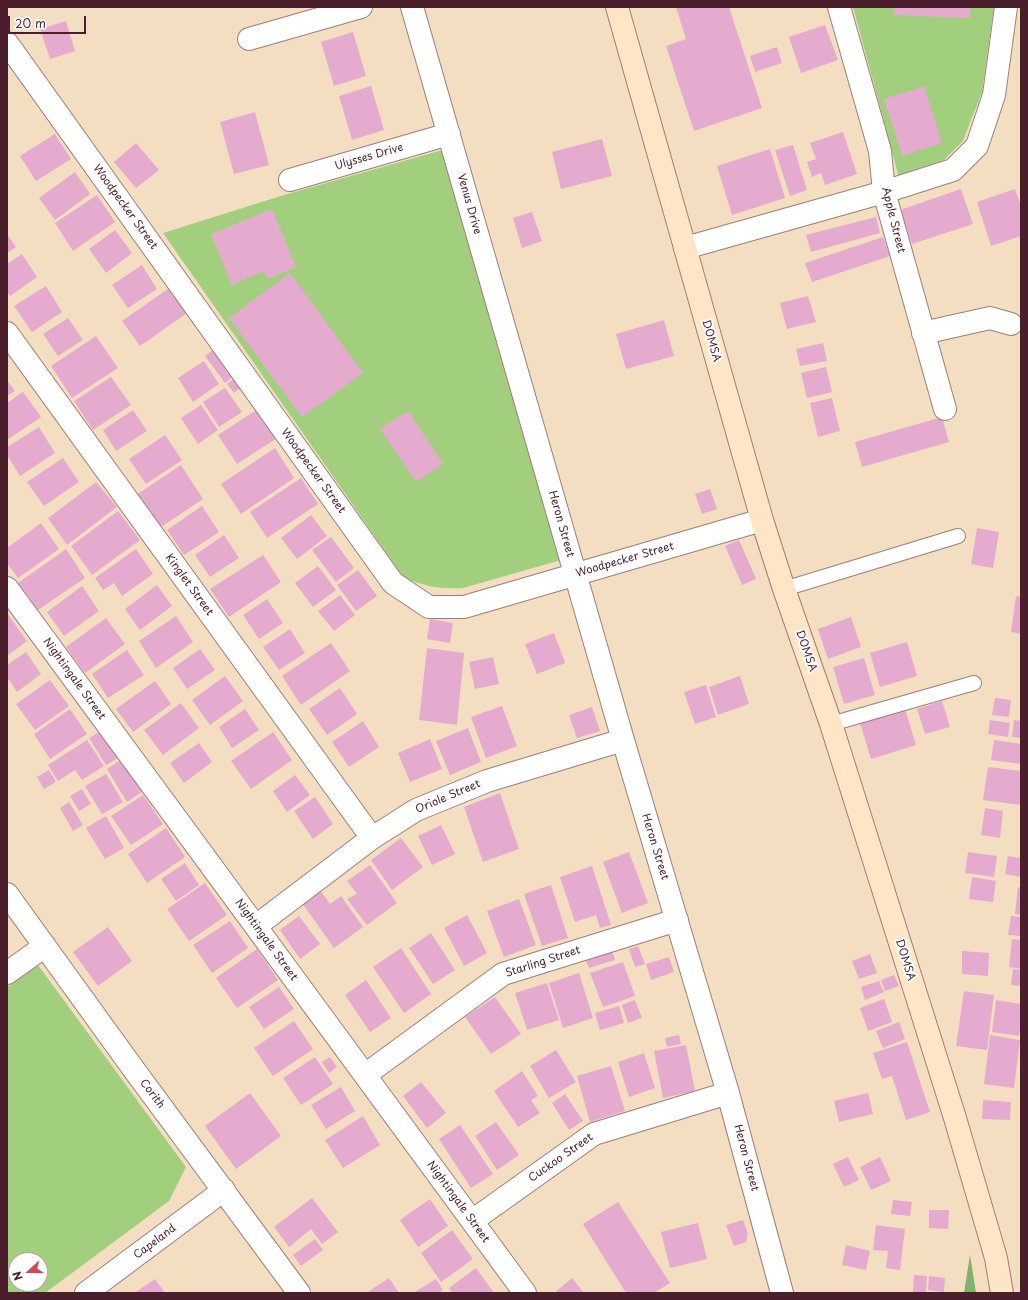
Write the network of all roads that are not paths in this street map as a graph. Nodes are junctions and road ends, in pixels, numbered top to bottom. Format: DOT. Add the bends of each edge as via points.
graph roads {
  1 [pos="361,7"];
  2 [pos="412,7"];
  3 [pos="617,7"];
  4 [pos="839,7"];
  5 [pos="1006,7"];
  6 [pos="249,39"];
  7 [pos="7,43"];
  8 [pos="449,134"];
  9 [pos="290,180"];
  10 [pos="884,192"];
  11 [pos="685,248"];
  12 [pos="1011,324"];
  13 [pos="7,333"];
  14 [pos="923,333"];
  15 [pos="526,401"];
  16 [pos="945,409"];
  17 [pos="762,520"];
  18 [pos="958,536"];
  19 [pos="575,574"];
  20 [pos="7,588"];
  21 [pos="784,589"];
  22 [pos="974,683"];
  23 [pos="831,724"];
  24 [pos="623,740"];
  25 [pos="372,838"];
  26 [pos="7,894"];
  27 [pos="677,920"];
  28 [pos="256,926"];
  29 [pos="44,946"];
  30 [pos="7,972"];
  31 [pos="365,1075"];
  32 [pos="728,1093"];
  33 [pos="224,1190"];
  34 [pos="472,1221"];
  35 [pos="86,1293"];
  36 [pos="299,1293"];
  37 [pos="525,1293"];
  38 [pos="782,1293"];
  39 [pos="1002,1293"];
  1 -- 6 [label="street"];
  2 -- 8 [label="street, Venus Drive"];
  3 -- 11 [label="main road, DOMSA"];
  4 -- 10 [label="street, Apple Street" via="880,151"];
  5 -- 10 [label="street" via="994,95 976,146 953,170"];
  7 -- 19 [label="street, Woodpecker Street" via="393,582 429,607 464,607"];
  8 -- 9 [label="street, Ulysses Drive"];
  8 -- 15 [label="street, Venus Drive"];
  10 -- 11 [label="street"];
  10 -- 14 [label="street, Apple Street"];
  11 -- 17 [label="main road, DOMSA"];
  12 -- 14 [label="street" via="990,318"];
  13 -- 25 [label="street, Kinglet Street"];
  14 -- 16 [label="street, Apple Street"];
  15 -- 19 [label="street, Heron Street"];
  17 -- 19 [label="street, Woodpecker Street"];
  17 -- 21 [label="main road, DOMSA"];
  18 -- 21 [label="lane"];
  19 -- 24 [label="street, Heron Street"];
  20 -- 28 [label="street, Nightingale Street"];
  21 -- 23 [label="main road, DOMSA"];
  22 -- 23 [label="lane"];
  23 -- 39 [label="main road, DOMSA" via="955,1118 996,1258"];
  24 -- 25 [label="street, Oriole Street" via="487,781 416,810"];
  24 -- 27 [label="street, Heron Street"];
  25 -- 28 [label="street, Oriole Street"];
  26 -- 29 [label="street, Corith"];
  27 -- 31 [label="street, Starling Street" via="503,974"];
  27 -- 32 [label="street, Heron Street"];
  28 -- 31 [label="street, Nightingale Street"];
  29 -- 30 [label="street"];
  29 -- 33 [label="street, Corith"];
  31 -- 34 [label="street, Nightingale Street"];
  32 -- 34 [label="street, Cuckoo Street" via="594,1134"];
  32 -- 38 [label="street, Heron Street"];
  33 -- 35 [label="street, Capeland"];
  33 -- 36 [label="street, Corith"];
  34 -- 37 [label="street, Nightingale Street"];
}
